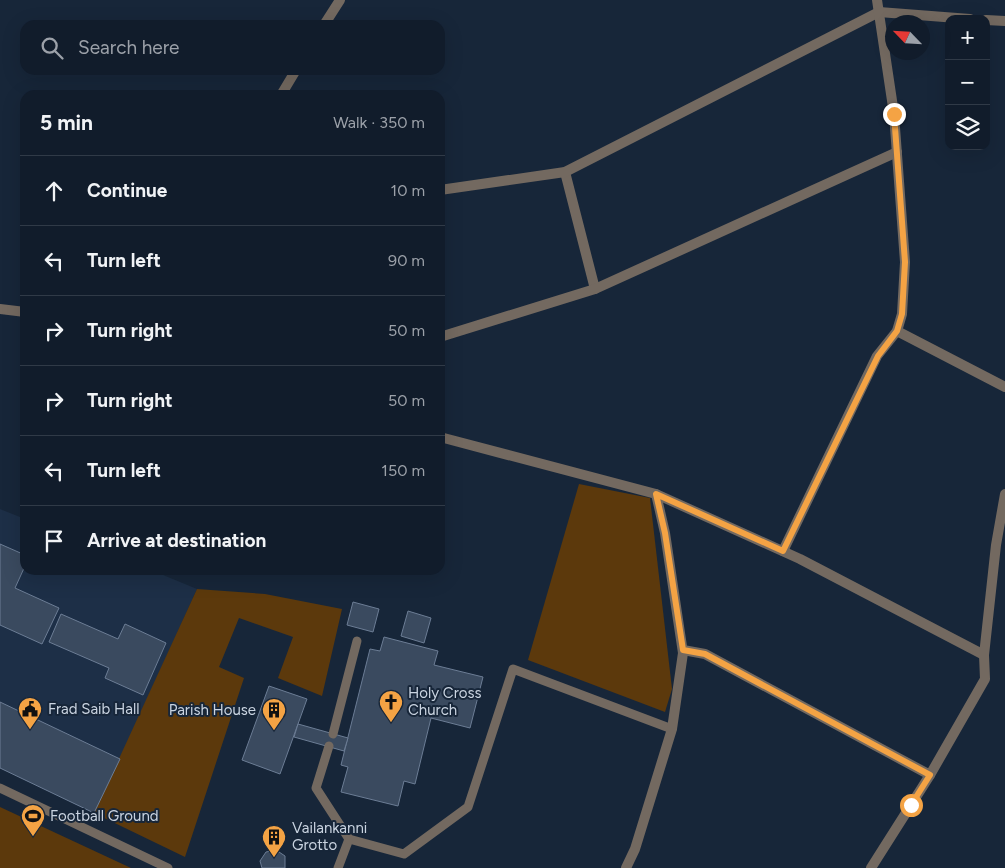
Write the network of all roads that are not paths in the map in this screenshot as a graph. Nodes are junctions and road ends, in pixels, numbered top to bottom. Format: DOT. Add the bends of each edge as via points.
graph roads {
  1 [pos="340,0"];
  2 [pos="877,0"];
  3 [pos="879,12"];
  4 [pos="945,17"];
  5 [pos="327,20"];
  6 [pos="990,20"];
  7 [pos="1005,21"];
  8 [pos="293,75"];
  9 [pos="284,90"];
  10 [pos="897,152"];
  11 [pos="565,172"];
  12 [pos="445,189"];
  13 [pos="595,289"];
  14 [pos="0,309"];
  15 [pos="20,311"];
  16 [pos="897,331"];
  17 [pos="445,335"];
  18 [pos="1005,387"];
  19 [pos="445,439"];
  20 [pos="656,494"];
  21 [pos="1005,494"];
  22 [pos="783,551"];
  23 [pos="357,641"];
  24 [pos="683,650"];
  25 [pos="984,655"];
  26 [pos="672,729"];
  27 [pos="333,734"];
  28 [pos="329,746"];
  29 [pos="930,775"];
  30 [pos="0,788"];
  31 [pos="349,839"];
  32 [pos="168,868"];
  33 [pos="338,868"];
  34 [pos="626,868"];
  35 [pos="871,868"];
  1 -- 5 [label="street"];
  2 -- 3 [label="street"];
  3 -- 4 [label="street"];
  3 -- 10 [label="street"];
  3 -- 11 [label="street"];
  6 -- 7 [label="street"];
  8 -- 9 [label="street"];
  10 -- 13 [label="street"];
  10 -- 16 [label="street" via="905,262 902,314"];
  11 -- 12 [label="street"];
  11 -- 13 [label="street"];
  13 -- 17 [label="street"];
  14 -- 15 [label="street"];
  16 -- 18 [label="street"];
  16 -- 22 [label="street" via="878,356"];
  19 -- 20 [label="street"];
  20 -- 22 [label="street"];
  20 -- 24 [label="street"];
  21 -- 25 [label="street"];
  22 -- 25 [label="street"];
  23 -- 27 [label="lane"];
  24 -- 26 [label="street"];
  24 -- 29 [label="street" via="705,654"];
  25 -- 29 [label="street" via="985,679"];
  26 -- 31 [label="lane" via="513,669 468,807 404,854"];
  26 -- 34 [label="street"];
  28 -- 31 [label="lane" via="316,788"];
  29 -- 35 [label="street"];
  30 -- 32 [label="lane"];
  31 -- 33 [label="lane"];
}
